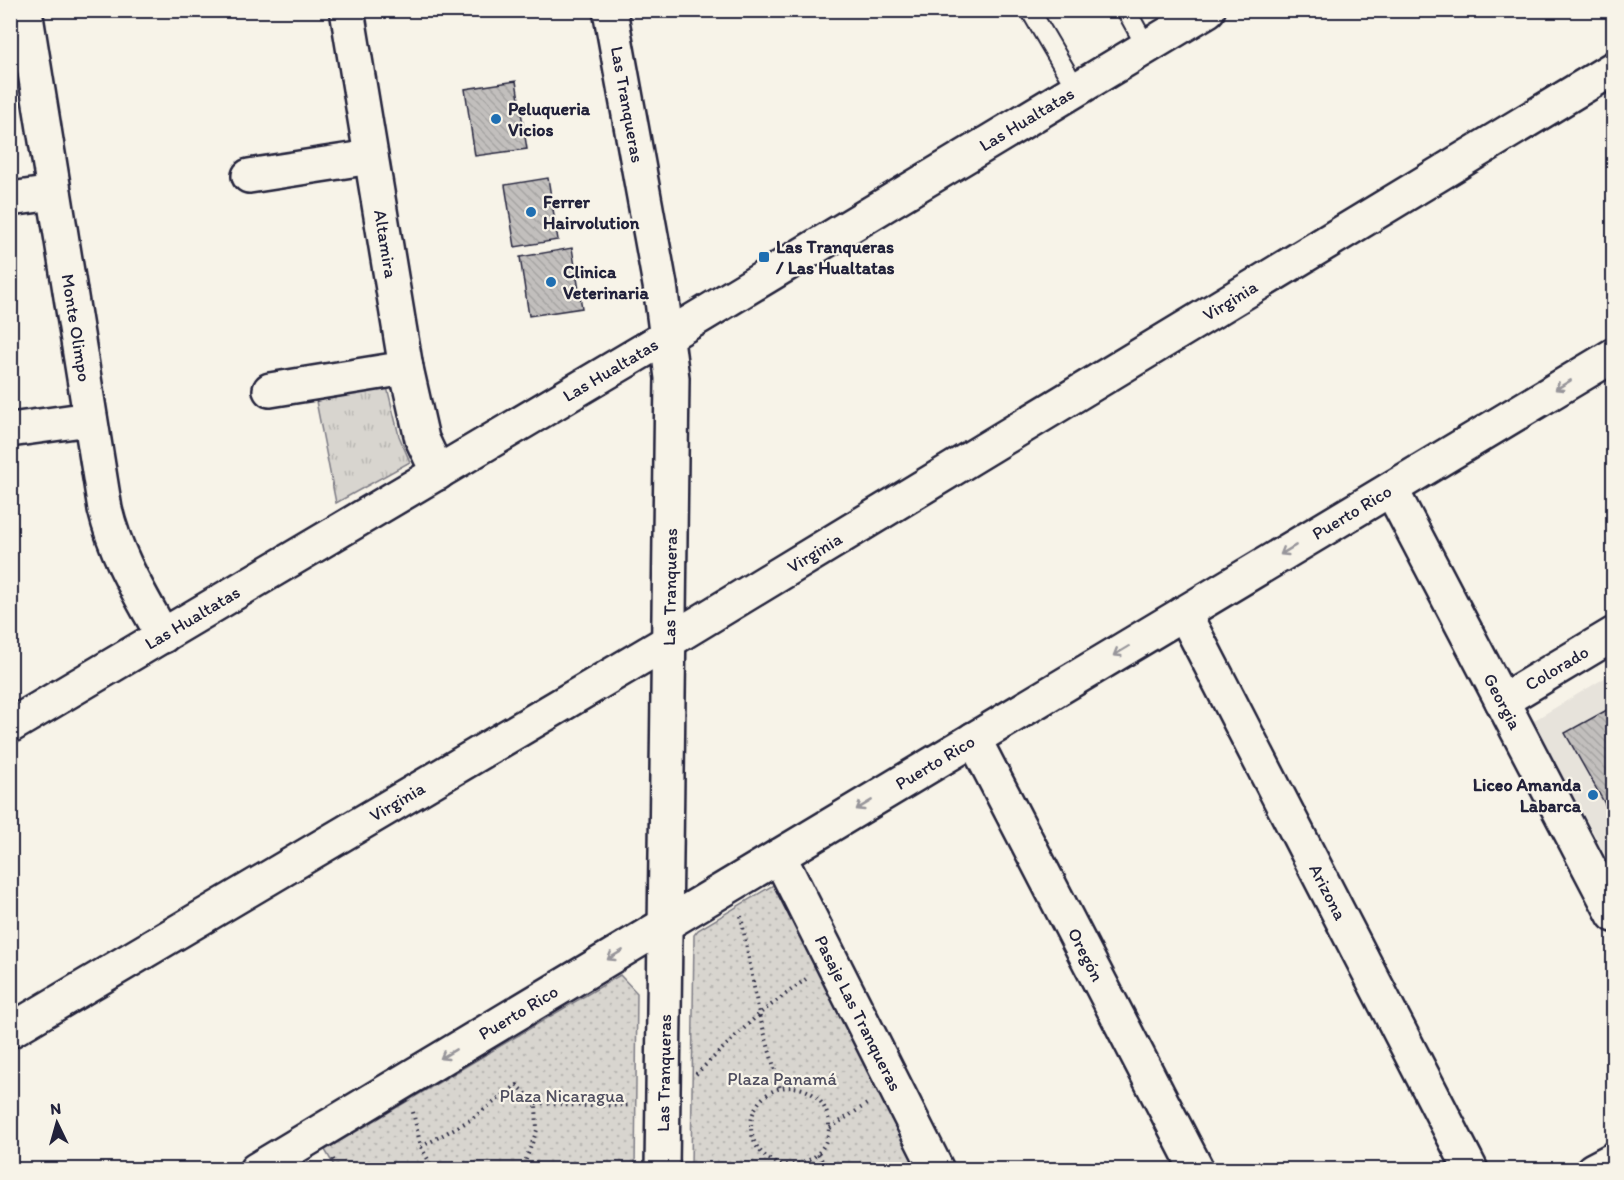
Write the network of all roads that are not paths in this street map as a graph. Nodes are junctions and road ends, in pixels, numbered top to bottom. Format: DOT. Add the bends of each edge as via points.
graph roads {
  1 [pos="25,10"];
  2 [pos="347,10"];
  3 [pos="610,10"];
  4 [pos="1030,10"];
  5 [pos="1126,10"];
  6 [pos="1208,10"];
  7 [pos="1148,48"];
  8 [pos="1614,68"];
  9 [pos="1077,90"];
  10 [pos="371,157"];
  11 [pos="249,177"];
  12 [pos="54,193"];
  13 [pos="10,199"];
  14 [pos="668,336"];
  15 [pos="1614,355"];
  16 [pos="406,368"];
  17 [pos="270,390"];
  18 [pos="90,418"];
  19 [pos="10,430"];
  20 [pos="438,473"];
  21 [pos="1391,489"];
  22 [pos="1184,613"];
  23 [pos="1614,634"];
  24 [pos="163,636"];
  25 [pos="669,641"];
  26 [pos="1502,701"];
  27 [pos="10,726"];
  28 [pos="974,739"];
  29 [pos="779,856"];
  30 [pos="1614,915"];
  31 [pos="666,925"];
  32 [pos="10,1031"];
  33 [pos="1614,1159"];
  34 [pos="256,1170"];
  35 [pos="662,1170"];
  36 [pos="937,1170"];
  37 [pos="1197,1170"];
  38 [pos="1471,1170"];
  39 [pos="1593,1170"];
  1 -- 12 [label="street, Monte Olimpo"];
  2 -- 10 [label="street, Altamira"];
  3 -- 14 [label="street, Las Tranqueras"];
  4 -- 9 [label="lane"];
  5 -- 7 [label="lane"];
  6 -- 7 [label="street, Las Hualtatas"];
  7 -- 9 [label="street, Las Hualtatas"];
  8 -- 25 [label="street, Virginia"];
  9 -- 14 [label="street, Las Hualtatas"];
  10 -- 11 [label="street"];
  10 -- 16 [label="street, Altamira"];
  12 -- 13 [label="street"];
  12 -- 18 [label="street, Monte Olimpo"];
  14 -- 20 [label="street, Las Hualtatas"];
  14 -- 25 [label="street, Las Tranqueras" via="672,392"];
  15 -- 21 [label="street, Puerto Rico, one-way"];
  16 -- 17 [label="street"];
  16 -- 20 [label="street, Altamira" via="422,439"];
  18 -- 19 [label="street"];
  18 -- 24 [label="street, Monte Olimpo" via="115,545"];
  20 -- 24 [label="street, Las Hualtatas"];
  21 -- 22 [label="street, Puerto Rico, one-way"];
  21 -- 26 [label="street, Georgia"];
  22 -- 28 [label="street, Puerto Rico, one-way"];
  22 -- 38 [label="street, Arizona"];
  23 -- 26 [label="street, Colorado"];
  24 -- 27 [label="street, Las Hualtatas"];
  25 -- 31 [label="street, Las Tranqueras"];
  25 -- 32 [label="street, Virginia"];
  26 -- 30 [label="street, Georgia"];
  28 -- 29 [label="street, Puerto Rico, one-way"];
  28 -- 37 [label="street, Oregón"];
  29 -- 31 [label="street, Puerto Rico"];
  29 -- 36 [label="street, Pasaje Las Tranqueras"];
  31 -- 34 [label="street, Puerto Rico, one-way"];
  31 -- 35 [label="street, Las Tranqueras"];
  33 -- 39 [label="street"];
}
